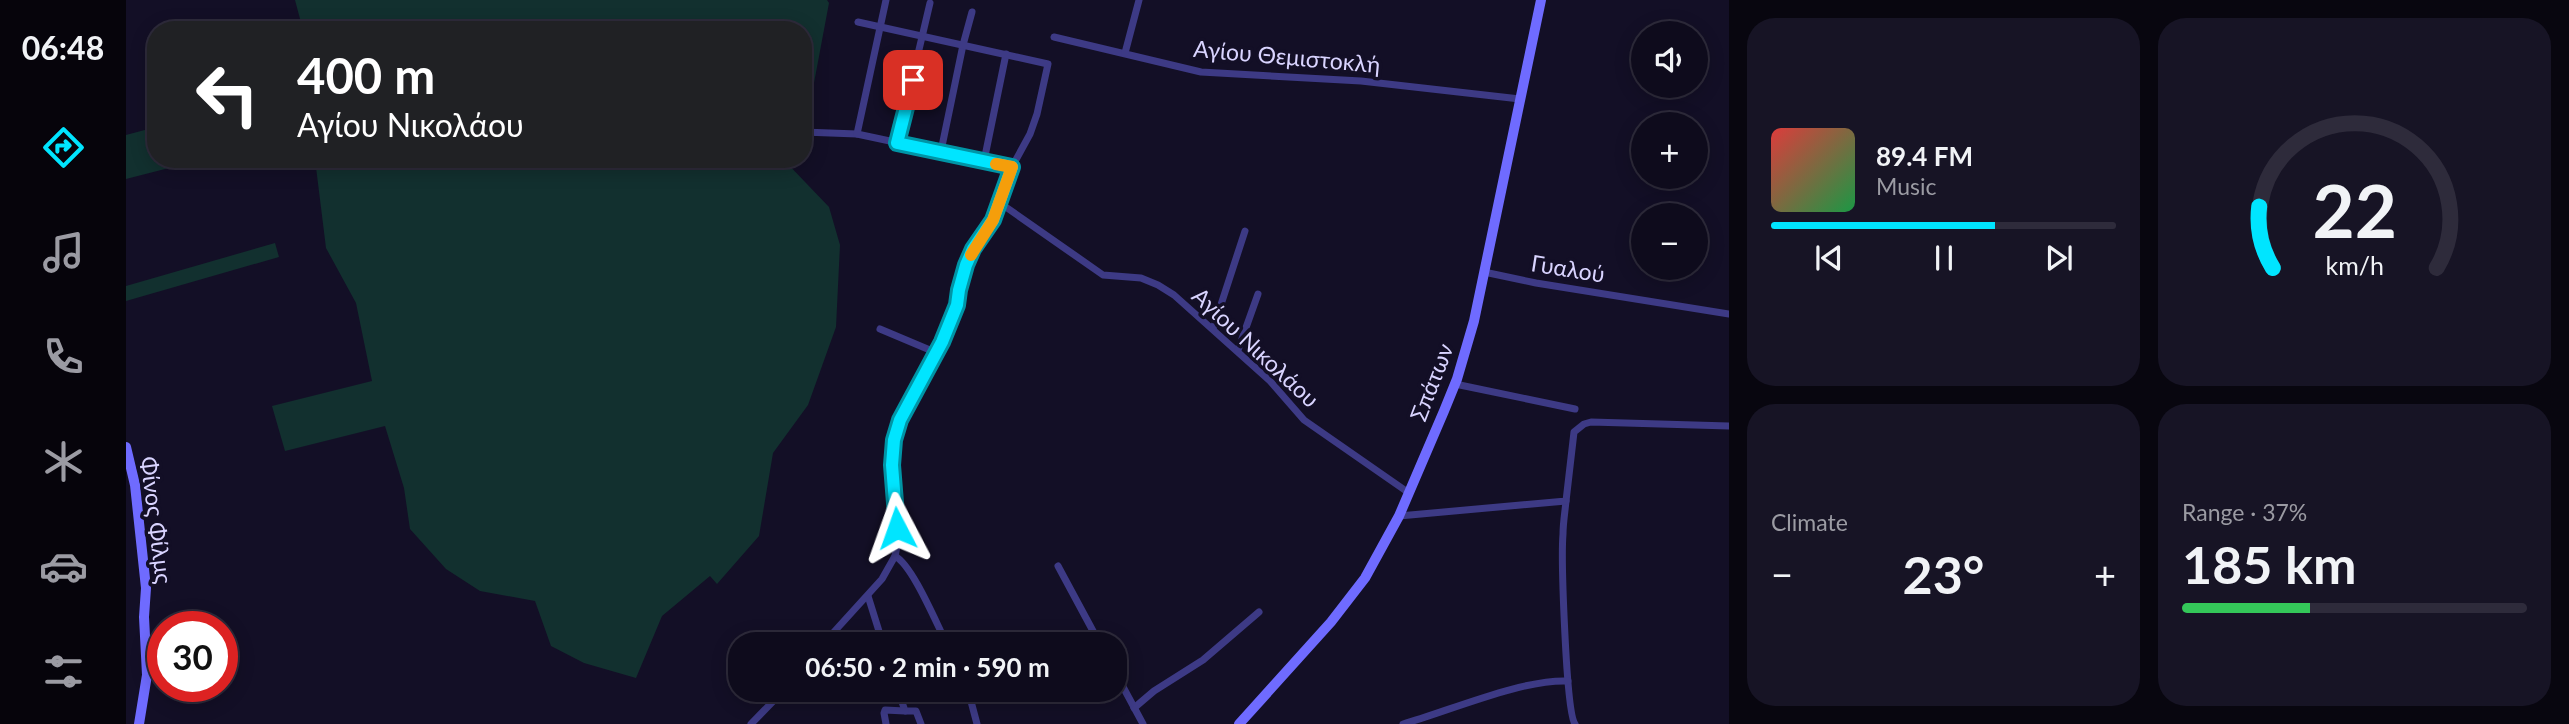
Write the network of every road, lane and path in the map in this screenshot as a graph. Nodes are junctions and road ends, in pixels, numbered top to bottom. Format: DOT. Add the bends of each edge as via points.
graph roads {
  1 [pos="886,0"];
  2 [pos="1139,0"];
  3 [pos="1541,0"];
  4 [pos="930,3"];
  5 [pos="972,12"];
  6 [pos="858,22"];
  7 [pos="880,27"];
  8 [pos="924,35"];
  9 [pos="1054,37"];
  10 [pos="963,45"];
  11 [pos="1125,53"];
  12 [pos="1006,54"];
  13 [pos="1520,99"];
  14 [pos="812,132"];
  15 [pos="857,134"];
  16 [pos="897,143"];
  17 [pos="941,151"];
  18 [pos="984,161"];
  19 [pos="1012,167"];
  20 [pos="1000,203"];
  21 [pos="1245,230"];
  22 [pos="1484,272"];
  23 [pos="1258,293"];
  24 [pos="1729,314"];
  25 [pos="880,329"];
  26 [pos="1213,329"];
  27 [pos="1238,350"];
  28 [pos="937,353"];
  29 [pos="1455,384"];
  30 [pos="1575,409"];
  31 [pos="1729,426"];
  32 [pos="126,447"];
  33 [pos="1409,493"];
  34 [pos="1566,501"];
  35 [pos="1399,516"];
  36 [pos="895,556"];
  37 [pos="1058,566"];
  38 [pos="868,596"];
  39 [pos="1259,612"];
  40 [pos="834,632"];
  41 [pos="879,632"];
  42 [pos="941,632"];
  43 [pos="1094,632"];
  44 [pos="1568,681"];
  45 [pos="1127,695"];
  46 [pos="772,702"];
  47 [pos="902,702"];
  48 [pos="971,702"];
  49 [pos="1134,708"];
  50 [pos="905,710"];
  51 [pos="139,724"];
  52 [pos="751,724"];
  53 [pos="886,724"];
  54 [pos="920,724"];
  55 [pos="977,724"];
  56 [pos="1143,724"];
  57 [pos="1239,724"];
  58 [pos="1403,724"];
  59 [pos="1575,724"];
  1 -- 7 [label="street"];
  2 -- 11 [label="street"];
  3 -- 13 [label="main road, Σπάτων"];
  4 -- 8 [label="street"];
  5 -- 10 [label="street"];
  6 -- 7 [label="street"];
  7 -- 8 [label="street"];
  7 -- 15 [label="street"];
  8 -- 10 [label="street"];
  8 -- 16 [label="street"];
  9 -- 11 [label="street, Αγίου Θεμιστοκλή"];
  10 -- 12 [label="street"];
  10 -- 17 [label="street"];
  11 -- 13 [label="street, Αγίου Θεμιστοκλή" via="1201,72 1361,81"];
  12 -- 18 [label="street"];
  12 -- 19 [label="street" via="1048,64 1034,124"];
  13 -- 22 [label="main road, Σπάτων"];
  14 -- 15 [label="street"];
  15 -- 16 [label="street"];
  16 -- 17 [label="street"];
  17 -- 18 [label="street"];
  18 -- 19 [label="street"];
  19 -- 20 [label="street"];
  20 -- 26 [label="street, Αγίου Νικολάου" via="1103,275 1141,278 1158,285"];
  20 -- 28 [label="street" via="966,265 957,305"];
  21 -- 26 [label="street"];
  22 -- 24 [label="street, Γυαλού"];
  22 -- 29 [label="main road, Σπάτων"];
  23 -- 27 [label="street"];
  25 -- 28 [label="street"];
  26 -- 27 [label="street, Αγίου Νικολάου"];
  27 -- 33 [label="street, Αγίου Νικολάου" via="1304,420"];
  28 -- 36 [label="street" via="894,440"];
  29 -- 30 [label="street"];
  29 -- 33 [label="main road, Σπάτων"];
  31 -- 34 [label="street" via="1584,424 1574,432"];
  32 -- 51 [label="main road, Φίνος Φίλμς" via="135,485 146,587 147,676"];
  33 -- 35 [label="main road, Σπάτων"];
  34 -- 35 [label="street"];
  34 -- 44 [label="street" via="1562,559"];
  35 -- 57 [label="main road, Σπάτων" via="1351,598"];
  36 -- 38 [label="street"];
  36 -- 42 [label="street" via="902,560"];
  37 -- 43 [label="street"];
  38 -- 40 [label="street"];
  38 -- 41 [label="street"];
  39 -- 49 [label="street" via="1203,660"];
  44 -- 58 [label="street" via="1507,692"];
  44 -- 59 [label="street"];
  45 -- 49 [label="street"];
  46 -- 52 [label="street"];
  47 -- 50 [label="street"];
  48 -- 55 [label="street"];
  49 -- 56 [label="street"];
  50 -- 53 [label="street" via="885,710"];
  50 -- 54 [label="street" via="916,711"];
}
